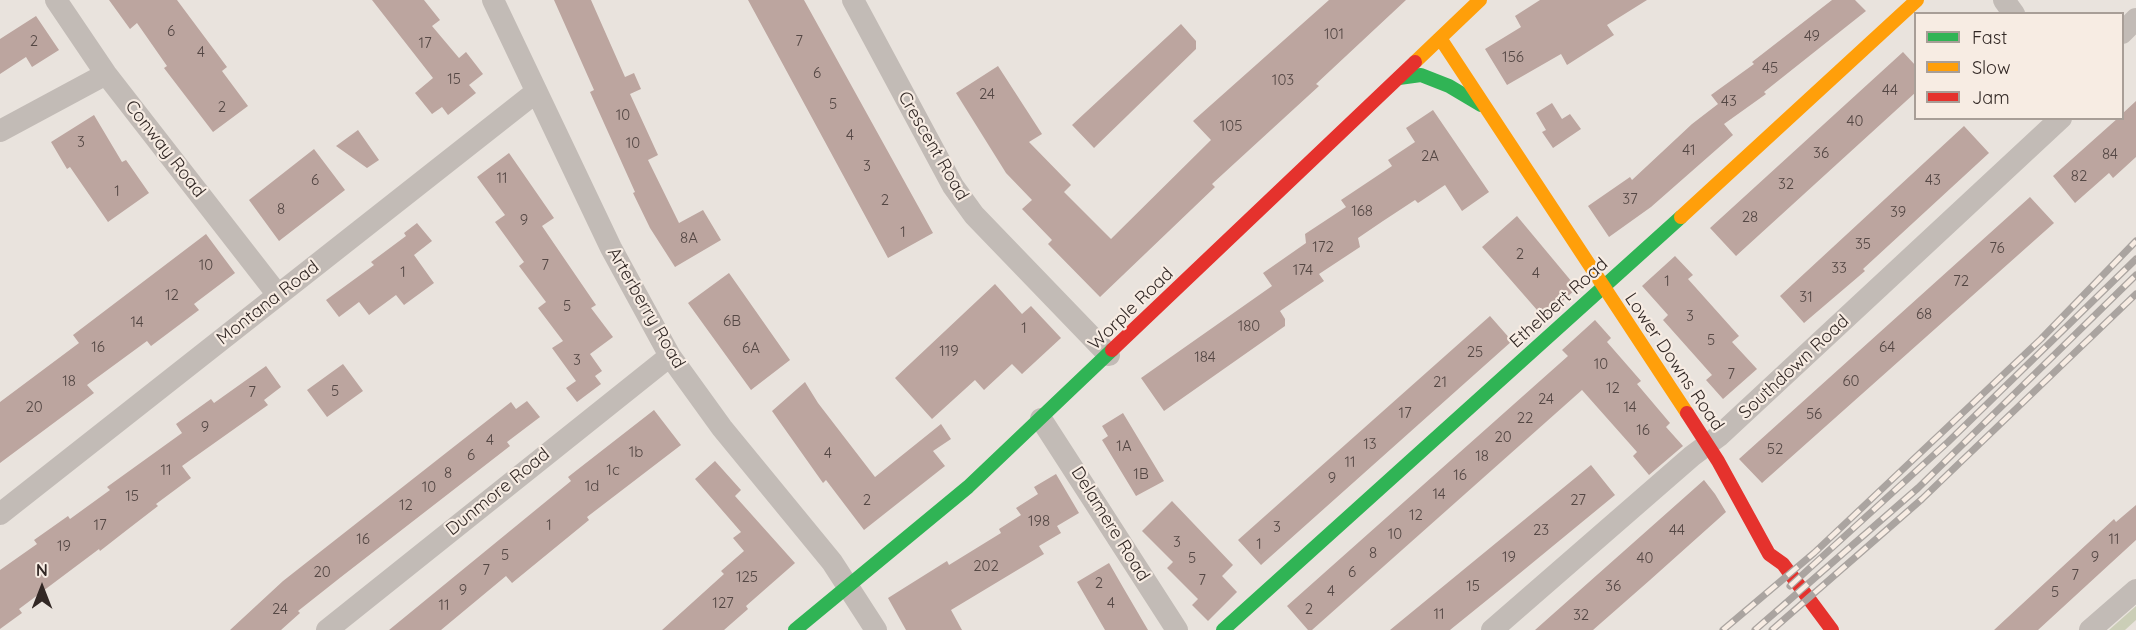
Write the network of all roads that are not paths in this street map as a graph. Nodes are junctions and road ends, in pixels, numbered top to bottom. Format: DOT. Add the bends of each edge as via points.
graph roads {
  1 [pos="56,0"];
  2 [pos="493,0"];
  3 [pos="853,0"];
  4 [pos="1480,0"];
  5 [pos="1917,0"];
  6 [pos="2136,19"];
  7 [pos="2124,31"];
  8 [pos="1440,38"];
  9 [pos="106,74"];
  10 [pos="1399,78"];
  11 [pos="536,92"];
  12 [pos="1489,110"];
  13 [pos="2059,120"];
  14 [pos="0,132"];
  15 [pos="1603,289"];
  16 [pos="279,295"];
  17 [pos="1109,355"];
  18 [pos="670,356"];
  19 [pos="1041,419"];
  20 [pos="1708,444"];
  21 [pos="0,514"];
  22 [pos="849,585"];
  23 [pos="2136,590"];
  24 [pos="327,630"];
  25 [pos="795,630"];
  26 [pos="876,630"];
  27 [pos="1177,630"];
  28 [pos="1223,630"];
  29 [pos="1491,630"];
  30 [pos="1832,630"];
  31 [pos="2090,630"];
  1 -- 9 [label="street, Conway Road"];
  2 -- 11 [label="street, Arterberry Road"];
  3 -- 17 [label="street, Crescent Road" via="960,196"];
  4 -- 8 [label="street, Worple Road"];
  5 -- 15 [label="street, Ethelbert Road"];
  6 -- 7 [label="street"];
  8 -- 10 [label="street, Worple Road"];
  8 -- 12 [label="street, Lower Downs Road"];
  9 -- 14 [label="street"];
  9 -- 16 [label="street, Conway Road"];
  10 -- 12 [label="street, Lower Downs Road" via="1421,75 1434,79"];
  10 -- 17 [label="street, Worple Road"];
  11 -- 16 [label="street, Montana Road"];
  11 -- 18 [label="street, Arterberry Road" via="610,248"];
  12 -- 15 [label="street, Lower Downs Road"];
  13 -- 20 [label="street, Southdown Road"];
  15 -- 20 [label="street, Lower Downs Road"];
  15 -- 28 [label="street, Ethelbert Road"];
  16 -- 21 [label="street, Montana Road"];
  17 -- 19 [label="street, Worple Road"];
  18 -- 22 [label="street, Arterberry Road" via="722,428"];
  18 -- 24 [label="street, Dunmore Road"];
  19 -- 22 [label="street, Worple Road" via="968,487"];
  19 -- 27 [label="street, Delamere Road"];
  20 -- 29 [label="street, Southdown Road"];
  20 -- 30 [label="street, Lower Downs Road" via="1769,554 1783,564"];
  22 -- 25 [label="street, Worple Road"];
  22 -- 26 [label="street, Arterberry Road"];
  23 -- 31 [label="street"];
}
